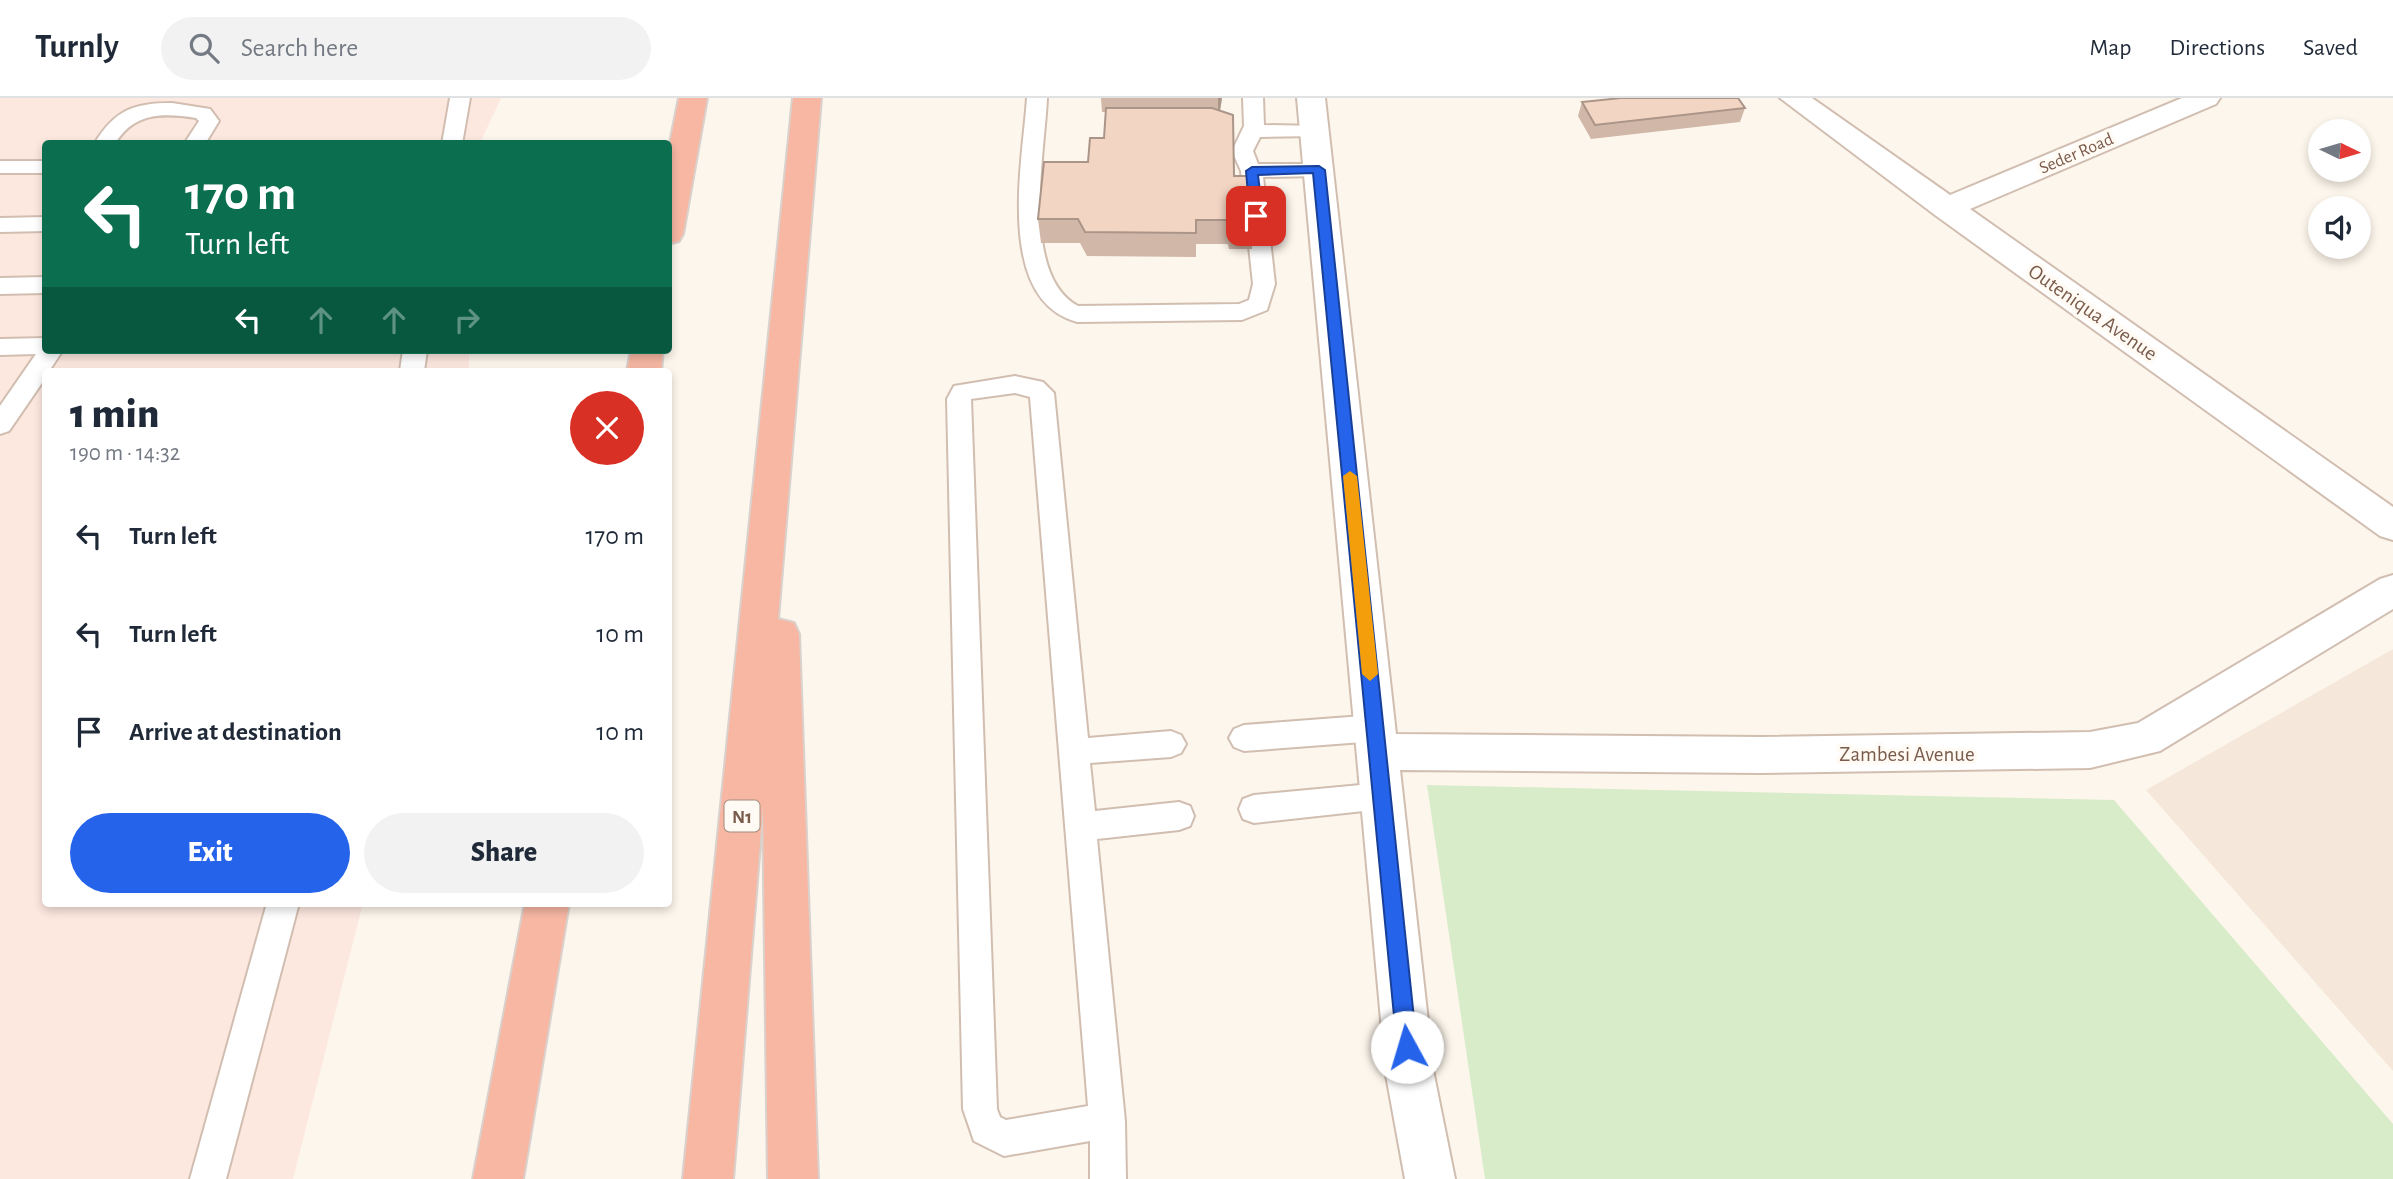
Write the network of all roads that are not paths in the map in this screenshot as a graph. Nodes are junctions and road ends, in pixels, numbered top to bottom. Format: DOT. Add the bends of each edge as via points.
graph roads {
  1 [pos="460,98"];
  2 [pos="693,98"];
  3 [pos="807,98"];
  4 [pos="1037,98"];
  5 [pos="1253,98"];
  6 [pos="1794,98"];
  7 [pos="2206,98"];
  8 [pos="1313,114"];
  9 [pos="1252,131"];
  10 [pos="107,140"];
  11 [pos="197,140"];
  12 [pos="453,140"];
  13 [pos="0,167"];
  14 [pos="42,167"];
  15 [pos="1319,170"];
  16 [pos="1252,171"];
  17 [pos="1946,208"];
  18 [pos="672,212"];
  19 [pos="42,223"];
  20 [pos="0,225"];
  21 [pos="42,285"];
  22 [pos="0,286"];
  23 [pos="42,346"];
  24 [pos="0,347"];
  25 [pos="48,354"];
  26 [pos="1,421"];
  27 [pos="775,453"];
  28 [pos="2393,526"];
  29 [pos="2393,590"];
  30 [pos="1244,738"];
  31 [pos="1377,740"];
  32 [pos="1171,744"];
  33 [pos="1073,752"];
  34 [pos="1382,796"];
  35 [pos="1254,809"];
  36 [pos="1179,816"];
  37 [pos="1079,827"];
  38 [pos="282,907"];
  39 [pos="546,907"];
  40 [pos="1107,1121"];
  41 [pos="208,1179"];
  42 [pos="498,1179"];
  43 [pos="708,1179"];
  44 [pos="793,1179"];
  45 [pos="1108,1179"];
  46 [pos="1430,1179"];
  1 -- 12 [label="lane"];
  2 -- 18 [label="highway"];
  3 -- 27 [label="highway, N1"];
  4 -- 16 [label="lane" via="1028,206 1031,241 1043,278 1068,312 1253,310 1262,299 1264,284"];
  5 -- 9 [label="lane"];
  6 -- 17 [label="street, Outeniqua Avenue"];
  7 -- 17 [label="street, Seder Road"];
  8 -- 9 [label="lane"];
  8 -- 15 [label="street"];
  9 -- 16 [label="lane" via="1241,150"];
  10 -- 11 [label="lane" via="133,113 191,111 203,113 209,121"];
  13 -- 14 [label="lane"];
  15 -- 16 [label="lane"];
  15 -- 31 [label="street"];
  17 -- 28 [label="street, Outeniqua Avenue"];
  19 -- 20 [label="lane"];
  21 -- 22 [label="lane"];
  23 -- 24 [label="lane"];
  25 -- 26 [label="lane"];
  27 -- 43 [label="highway, N1"];
  27 -- 44 [label="highway"];
  29 -- 31 [label="street, Zambesi Avenue" via="2146,739 2090,750 1788,755"];
  30 -- 31 [label="lane"];
  31 -- 34 [label="street"];
  32 -- 33 [label="lane"];
  33 -- 37 [label="lane"];
  33 -- 40 [label="lane" via="1042,393 1024,386 963,391 959,399 980,1109 986,1129 1004,1138"];
  34 -- 35 [label="lane"];
  34 -- 46 [label="street" via="1410,1075"];
  36 -- 37 [label="lane"];
  37 -- 40 [label="lane"];
  38 -- 41 [label="lane"];
  39 -- 42 [label="highway"];
  40 -- 45 [label="lane"];
}
